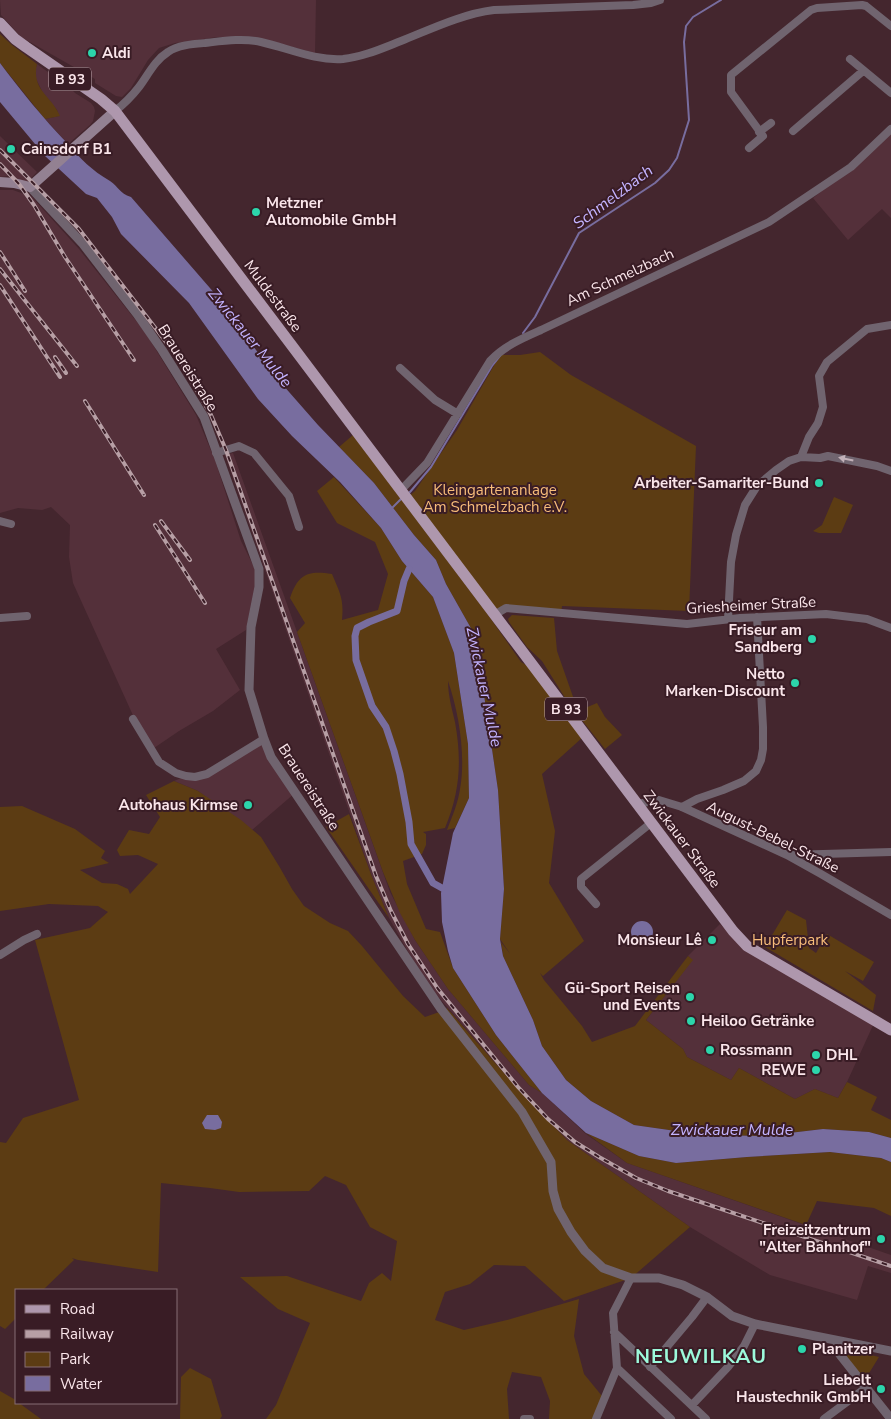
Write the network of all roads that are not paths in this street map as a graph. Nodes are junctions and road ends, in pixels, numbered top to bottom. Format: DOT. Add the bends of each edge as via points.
graph roads {
  1 [pos="660,0"];
  2 [pos="0,23"];
  3 [pos="891,26"];
  4 [pos="850,60"];
  5 [pos="863,71"];
  6 [pos="891,93"];
  7 [pos="115,111"];
  8 [pos="771,123"];
  9 [pos="891,129"];
  10 [pos="793,131"];
  11 [pos="760,132"];
  12 [pos="748,148"];
  13 [pos="0,182"];
  14 [pos="30,187"];
  15 [pos="891,325"];
  16 [pos="400,368"];
  17 [pos="458,414"];
  18 [pos="216,453"];
  19 [pos="800,457"];
  20 [pos="891,471"];
  21 [pos="401,490"];
  22 [pos="0,521"];
  23 [pos="11,524"];
  24 [pos="299,527"];
  25 [pos="494,614"];
  26 [pos="26,616"];
  27 [pos="757,617"];
  28 [pos="0,618"];
  29 [pos="728,619"];
  30 [pos="891,628"];
  31 [pos="133,719"];
  32 [pos="264,740"];
  33 [pos="637,804"];
  34 [pos="682,808"];
  35 [pos="651,823"];
  36 [pos="891,852"];
  37 [pos="787,855"];
  38 [pos="596,904"];
  39 [pos="891,916"];
  40 [pos="37,934"];
  41 [pos="0,955"];
  42 [pos="891,1030"];
  43 [pos="631,1278"];
  44 [pos="706,1297"];
  45 [pos="755,1324"];
  46 [pos="614,1332"];
  47 [pos="837,1340"];
  48 [pos="891,1351"];
  49 [pos="650,1367"];
  50 [pos="617,1368"];
  51 [pos="867,1387"];
  52 [pos="692,1405"];
  53 [pos="524,1419"];
  54 [pos="530,1419"];
  55 [pos="596,1419"];
  56 [pos="671,1419"];
  57 [pos="706,1419"];
  58 [pos="824,1419"];
  59 [pos="891,1419"];
  1 -- 7 [label="street" via="633,5 483,11 383,48 343,59 311,56 247,40 182,46 158,60 139,87"];
  2 -- 7 [label="main road, Muldestraße / B 93" via="20,43"];
  3 -- 11 [label="street" via="862,5 811,10 731,75 731,92"];
  4 -- 5 [label="street"];
  5 -- 6 [label="street"];
  5 -- 10 [label="street"];
  7 -- 14 [label="main road"];
  7 -- 21 [label="main road, Muldestraße / B 93"];
  8 -- 11 [label="street"];
  9 -- 17 [label="street, Am Schmelzbach" via="851,167 768,222 504,349 490,361"];
  11 -- 12 [label="street" via="763,136"];
  13 -- 14 [label="main road"];
  14 -- 18 [label="street, Brauereistraße" via="83,244 142,321 204,417"];
  15 -- 19 [label="street" via="868,329 827,362 819,376 823,407"];
  16 -- 17 [label="street" via="435,400"];
  17 -- 21 [label="street, Am Schmelzbach" via="427,463"];
  18 -- 24 [label="street" via="239,446 254,453 289,496"];
  18 -- 32 [label="street, Brauereistraße" via="259,569 259,588 251,627 249,690"];
  20 -- 19 [label="street, one-way" via="828,456"];
  19 -- 29 [label="street" via="789,461 757,486 745,505 731,562"];
  21 -- 25 [label="main road, Muldestraße / B 93"];
  22 -- 23 [label="street"];
  25 -- 29 [label="street, Griesheimer Straße" via="506,608 687,624"];
  25 -- 33 [label="main road, Zwickauer Straße / B 93"];
  26 -- 28 [label="street"];
  27 -- 29 [label="street, Griesheimer Straße"];
  27 -- 30 [label="street, Griesheimer Straße" via="826,614 866,619"];
  27 -- 34 [label="street" via="763,727 761,760 756,771 744,781"];
  31 -- 32 [label="street" via="159,762 186,776 207,774"];
  32 -- 43 [label="street, Brauereistraße" via="282,773 441,1009 522,1112 551,1162 558,1209 571,1232 585,1252 603,1268"];
  33 -- 34 [label="street, August-Bebel-Straße" via="660,800"];
  33 -- 35 [label="main road, Zwickauer Straße / B 93"];
  34 -- 37 [label="street, August-Bebel-Straße"];
  35 -- 38 [label="street" via="581,879 581,887"];
  35 -- 42 [label="main road, Zwickauer Straße / B 93" via="747,946"];
  36 -- 37 [label="street"];
  37 -- 39 [label="street, August-Bebel-Straße"];
  40 -- 41 [label="street"];
  43 -- 44 [label="street, Brauereistraße" via="659,1278 683,1285"];
  43 -- 46 [label="street" via="612,1312"];
  44 -- 45 [label="street, Brauereistraße" via="732,1316"];
  44 -- 49 [label="street"];
  45 -- 47 [label="street, Brauereistraße"];
  45 -- 52 [label="street" via="728,1367"];
  46 -- 49 [label="street"];
  46 -- 50 [label="street"];
  47 -- 48 [label="street, Brauereistraße"];
  47 -- 51 [label="street" via="837,1350"];
  49 -- 52 [label="street"];
  50 -- 55 [label="street"];
  50 -- 56 [label="street"];
  51 -- 58 [label="street"];
  51 -- 59 [label="street"];
  52 -- 57 [label="street"];
  53 -- 54 [label="street"];
}
